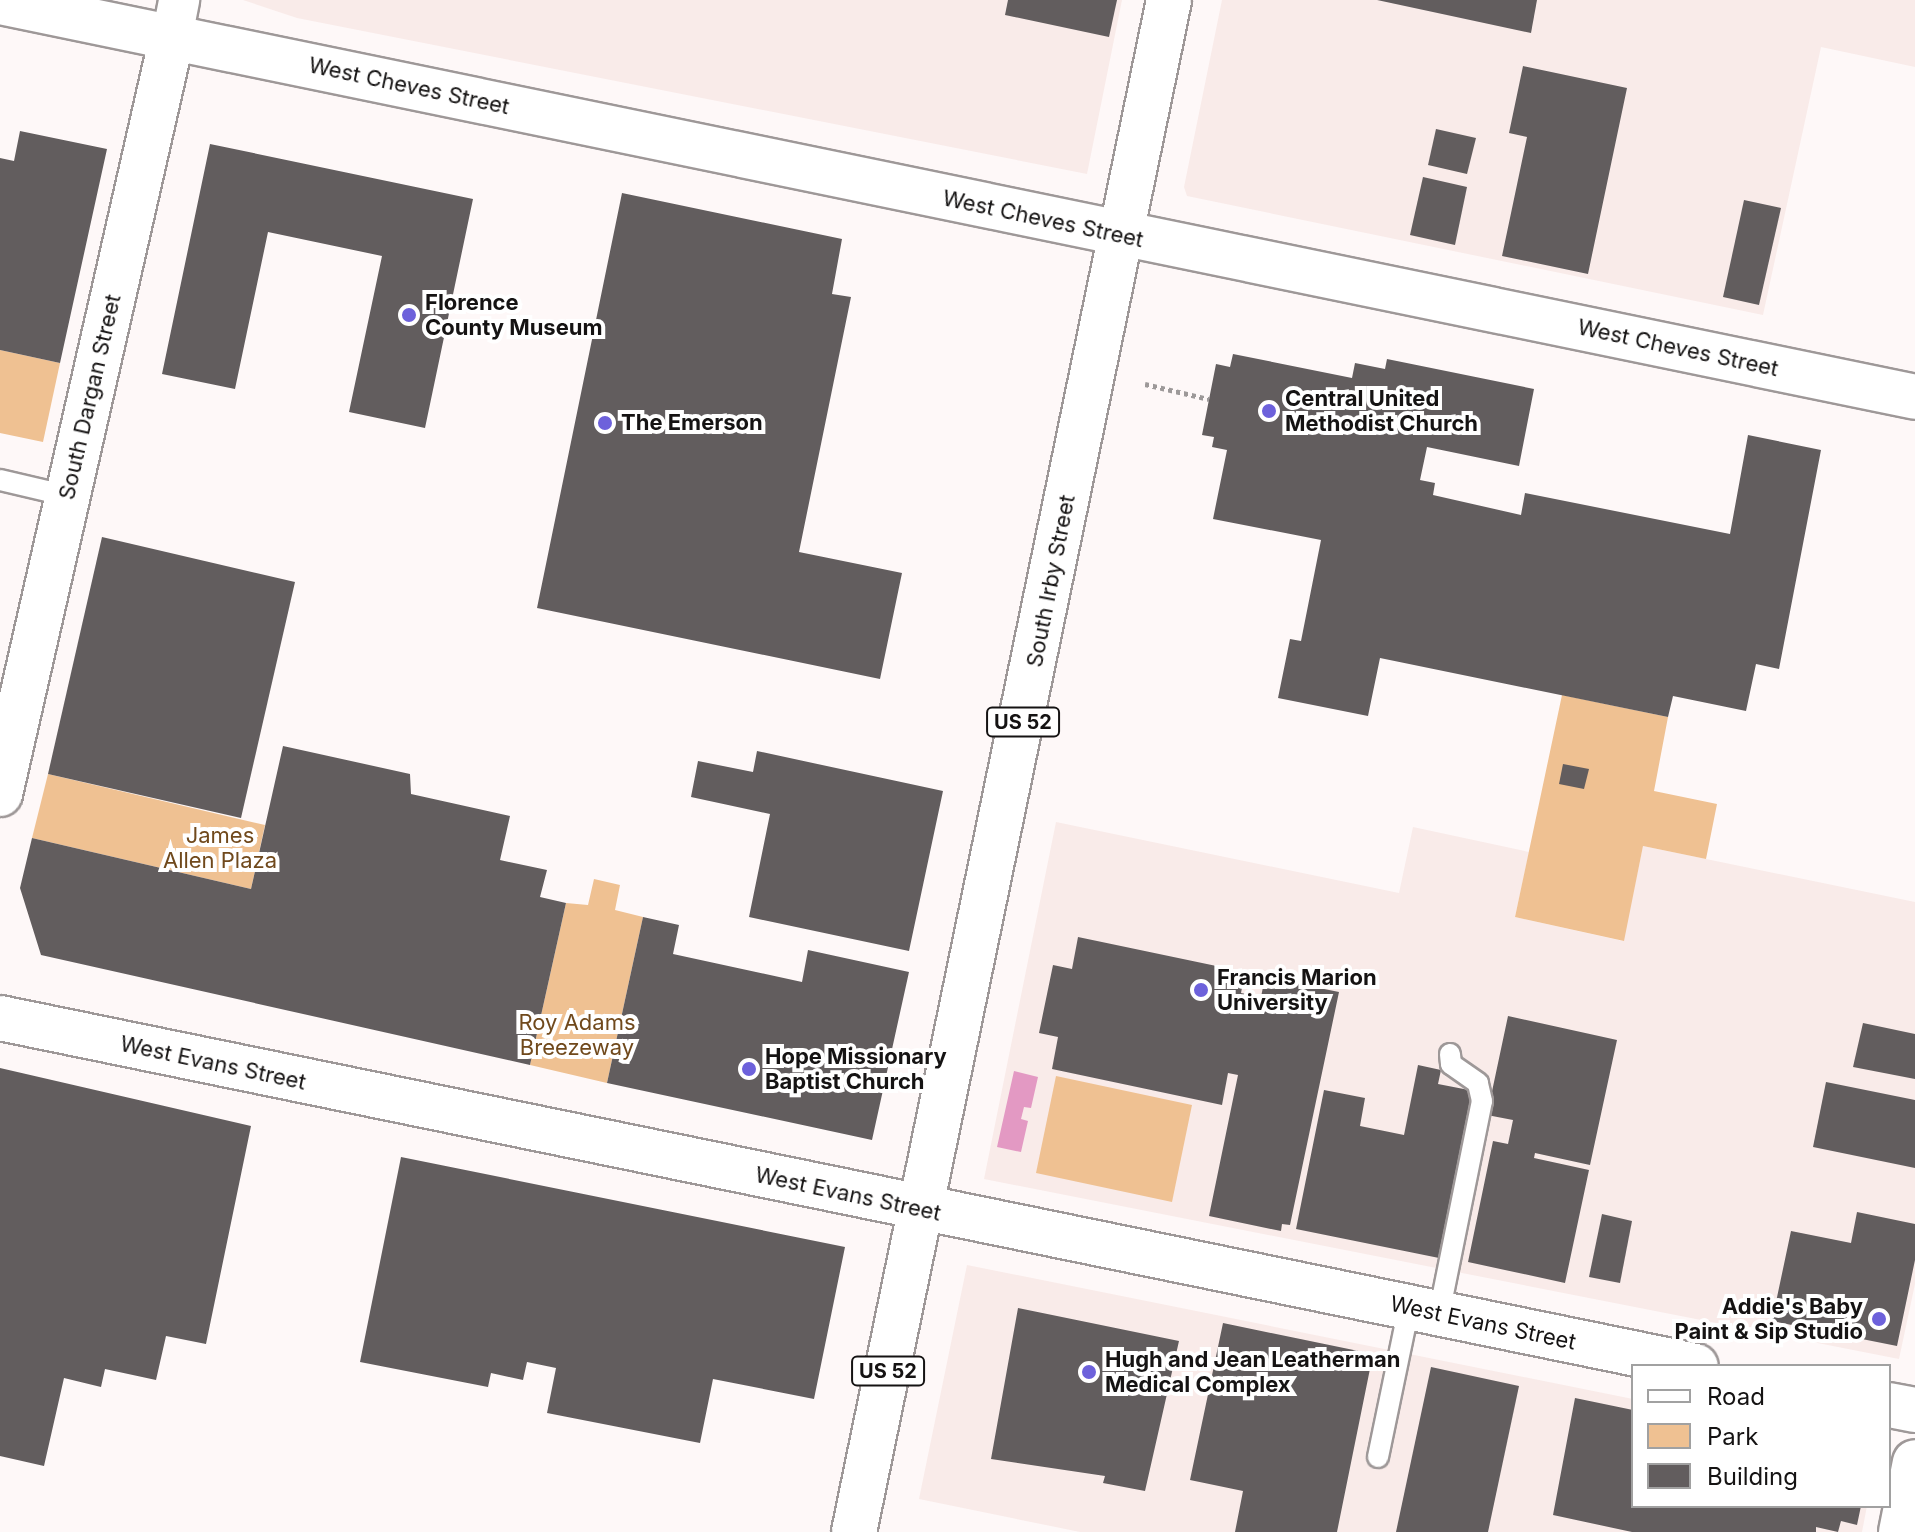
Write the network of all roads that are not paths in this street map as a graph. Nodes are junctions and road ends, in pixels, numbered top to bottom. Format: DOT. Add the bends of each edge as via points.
graph roads {
  1 [pos="1169,0"];
  2 [pos="0,2"];
  3 [pos="176,18"];
  4 [pos="1120,235"];
  5 [pos="1915,397"];
  6 [pos="0,480"];
  7 [pos="68,496"];
  8 [pos="2,779"];
  9 [pos="0,1018"];
  10 [pos="1450,1054"];
  11 [pos="923,1210"];
  12 [pos="1424,1311"];
  13 [pos="1686,1364"];
  14 [pos="1891,1405"];
  15 [pos="1915,1410"];
  16 [pos="1378,1457"];
  17 [pos="1915,1462"];
  18 [pos="854,1532"];
  19 [pos="1901,1532"];
  1 -- 4 [label="main road, South Irby Street / US 52"];
  2 -- 3 [label="main road, West Cheves Street"];
  3 -- 4 [label="main road, West Cheves Street"];
  3 -- 7 [label="main road, South Dargan Street"];
  4 -- 5 [label="main road, West Cheves Street"];
  4 -- 11 [label="main road, South Irby Street / US 52"];
  6 -- 7 [label="lane"];
  7 -- 8 [label="main road, South Dargan Street"];
  9 -- 11 [label="main road, West Evans Street"];
  10 -- 12 [label="lane" via="1451,1064 1478,1083 1482,1101"];
  11 -- 12 [label="main road, West Evans Street"];
  11 -- 18 [label="main road, US 52"];
  12 -- 13 [label="main road, West Evans Street"];
  12 -- 16 [label="lane"];
  14 -- 15 [label="main road"];
  17 -- 19 [label="main road"];
}
